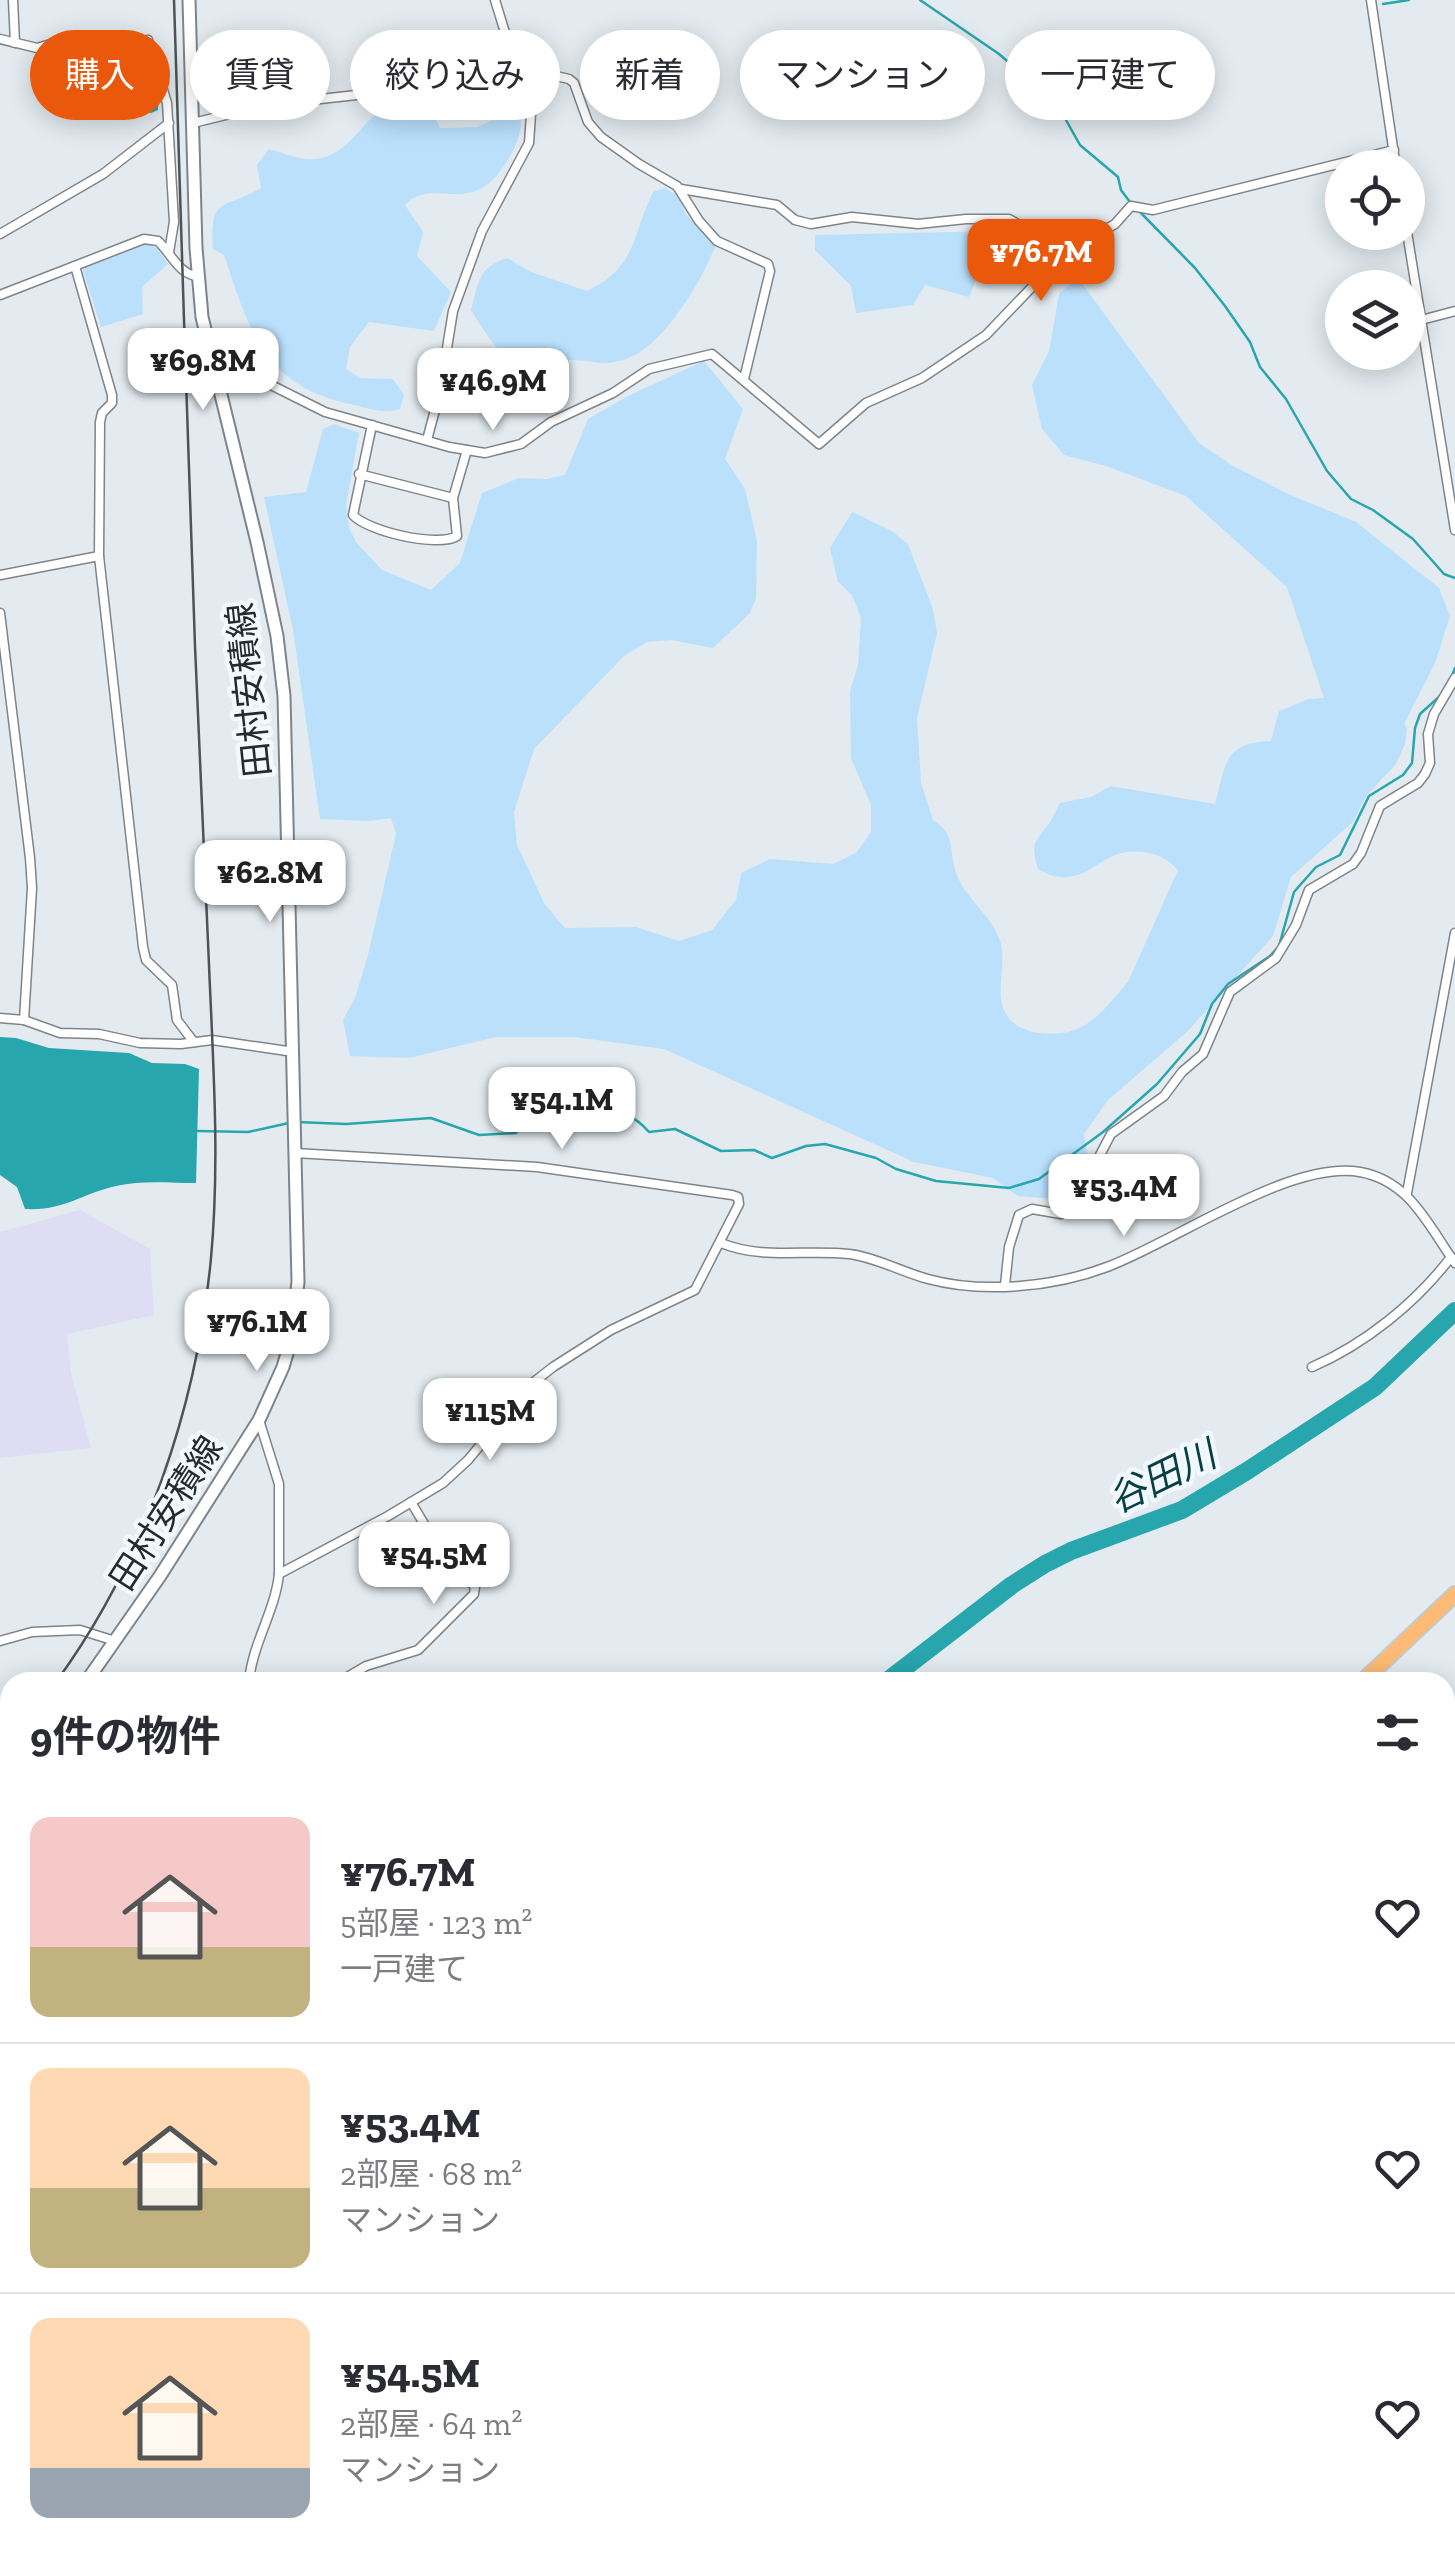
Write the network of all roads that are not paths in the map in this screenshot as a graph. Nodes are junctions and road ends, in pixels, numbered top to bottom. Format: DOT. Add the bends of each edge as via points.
graph roads {
  1 [pos="14,0"];
  2 [pos="192,0"];
  3 [pos="495,0"];
  4 [pos="1371,0"];
  5 [pos="505,30"];
  6 [pos="0,39"];
  7 [pos="15,43"];
  8 [pos="560,77"];
  9 [pos="350,96"];
  10 [pos="532,120"];
  11 [pos="168,123"];
  12 [pos="193,123"];
  13 [pos="1394,150"];
  14 [pos="1325,167"];
  15 [pos="681,189"];
  16 [pos="0,234"];
  17 [pos="170,252"];
  18 [pos="1066,252"];
  19 [pos="75,266"];
  20 [pos="198,276"];
  21 [pos="0,295"];
  22 [pos="1455,311"];
  23 [pos="1425,319"];
  24 [pos="1425,345"];
  25 [pos="216,376"];
  26 [pos="744,379"];
  27 [pos="372,425"];
  28 [pos="427,440"];
  29 [pos="466,450"];
  30 [pos="359,474"];
  31 [pos="453,498"];
  32 [pos="1455,530"];
  33 [pos="99,556"];
  34 [pos="0,575"];
  35 [pos="0,613"];
  36 [pos="1455,678"];
  37 [pos="1455,934"];
  38 [pos="0,1018"];
  39 [pos="24,1020"];
  40 [pos="193,1042"];
  41 [pos="294,1052"];
  42 [pos="295,1154"];
  43 [pos="1407,1193"];
  44 [pos="721,1243"];
  45 [pos="1453,1260"];
  46 [pos="1005,1285"];
  47 [pos="1312,1367"];
  48 [pos="260,1420"];
  49 [pos="410,1502"];
  50 [pos="279,1574"];
  51 [pos="1455,1594"];
  52 [pos="0,1641"];
  53 [pos="115,1641"];
  54 [pos="97,1672"];
  55 [pos="251,1672"];
  56 [pos="356,1672"];
  57 [pos="1373,1672"];
  1 -- 7 [label="street"];
  2 -- 12 [label="main road, 田村安積線"];
  3 -- 5 [label="street"];
  4 -- 13 [label="street"];
  6 -- 7 [label="street"];
  7 -- 11 [label="street" via="38,48 64,40 101,47 148,40"];
  8 -- 15 [label="street" via="574,84 600,137"];
  9 -- 12 [label="street" via="266,105"];
  10 -- 28 [label="street" via="529,143 482,232 453,311"];
  11 -- 16 [label="street" via="102,174"];
  11 -- 17 [label="street"];
  12 -- 20 [label="main road, 田村安積線"];
  14 -- 18 [label="street" via="1153,210 1134,205 1109,229"];
  15 -- 18 [label="street" via="777,205 812,224 862,217 918,224 1009,220"];
  15 -- 26 [label="street" via="717,241 769,266"];
  17 -- 19 [label="street" via="144,238"];
  17 -- 20 [label="street" via="178,266"];
  18 -- 26 [label="street" via="1066,268 1033,286 986,335 922,378 859,408 819,444"];
  19 -- 21 [label="street"];
  19 -- 33 [label="street" via="112,395 100,422"];
  20 -- 25 [label="main road, 田村安積線"];
  22 -- 23 [label="street"];
  24 -- 32 [label="street"];
  25 -- 27 [label="street" via="247,373 325,412"];
  25 -- 41 [label="main road, 田村安積線" via="266,585 284,696"];
  26 -- 29 [label="street" via="712,354 680,360 649,369 514,446"];
  27 -- 28 [label="street"];
  27 -- 30 [label="street"];
  28 -- 29 [label="street"];
  29 -- 31 [label="street"];
  30 -- 31 [label="street"];
  30 -- 31 [label="street" via="356,520 416,539 456,536"];
  33 -- 34 [label="street"];
  33 -- 40 [label="street" via="142,947 172,986 178,1020"];
  35 -- 39 [label="street" via="30,858"];
  36 -- 46 [label="street" via="1434,714 1425,774 1380,806 1353,864 1309,890 1276,958 1230,992 1203,1054 1164,1096 1112,1134 1088,1199 1061,1214 1032,1209 1019,1216"];
  37 -- 43 [label="street"];
  38 -- 39 [label="street"];
  39 -- 40 [label="street" via="60,1033"];
  40 -- 41 [label="street"];
  41 -- 42 [label="main road, 田村安積線"];
  42 -- 44 [label="street" via="537,1167 732,1195 739,1204"];
  42 -- 48 [label="main road, 田村安積線" via="296,1310 283,1366"];
  43 -- 45 [label="street"];
  43 -- 46 [label="street" via="1359,1172 1305,1175 1107,1267"];
  44 -- 46 [label="street" via="750,1252 853,1254 949,1284"];
  44 -- 49 [label="street" via="695,1290 553,1367 456,1472"];
  45 -- 47 [label="street" via="1389,1318"];
  48 -- 50 [label="street" via="279,1484"];
  48 -- 53 [label="main road, 田村安積線"];
  49 -- 50 [label="street"];
  49 -- 56 [label="street" via="436,1544 475,1586 474,1594 418,1650"];
  50 -- 55 [label="street"];
  51 -- 57 [label="highway"];
  52 -- 53 [label="street" via="80,1630"];
  53 -- 54 [label="main road, 田村安積線"];
}
